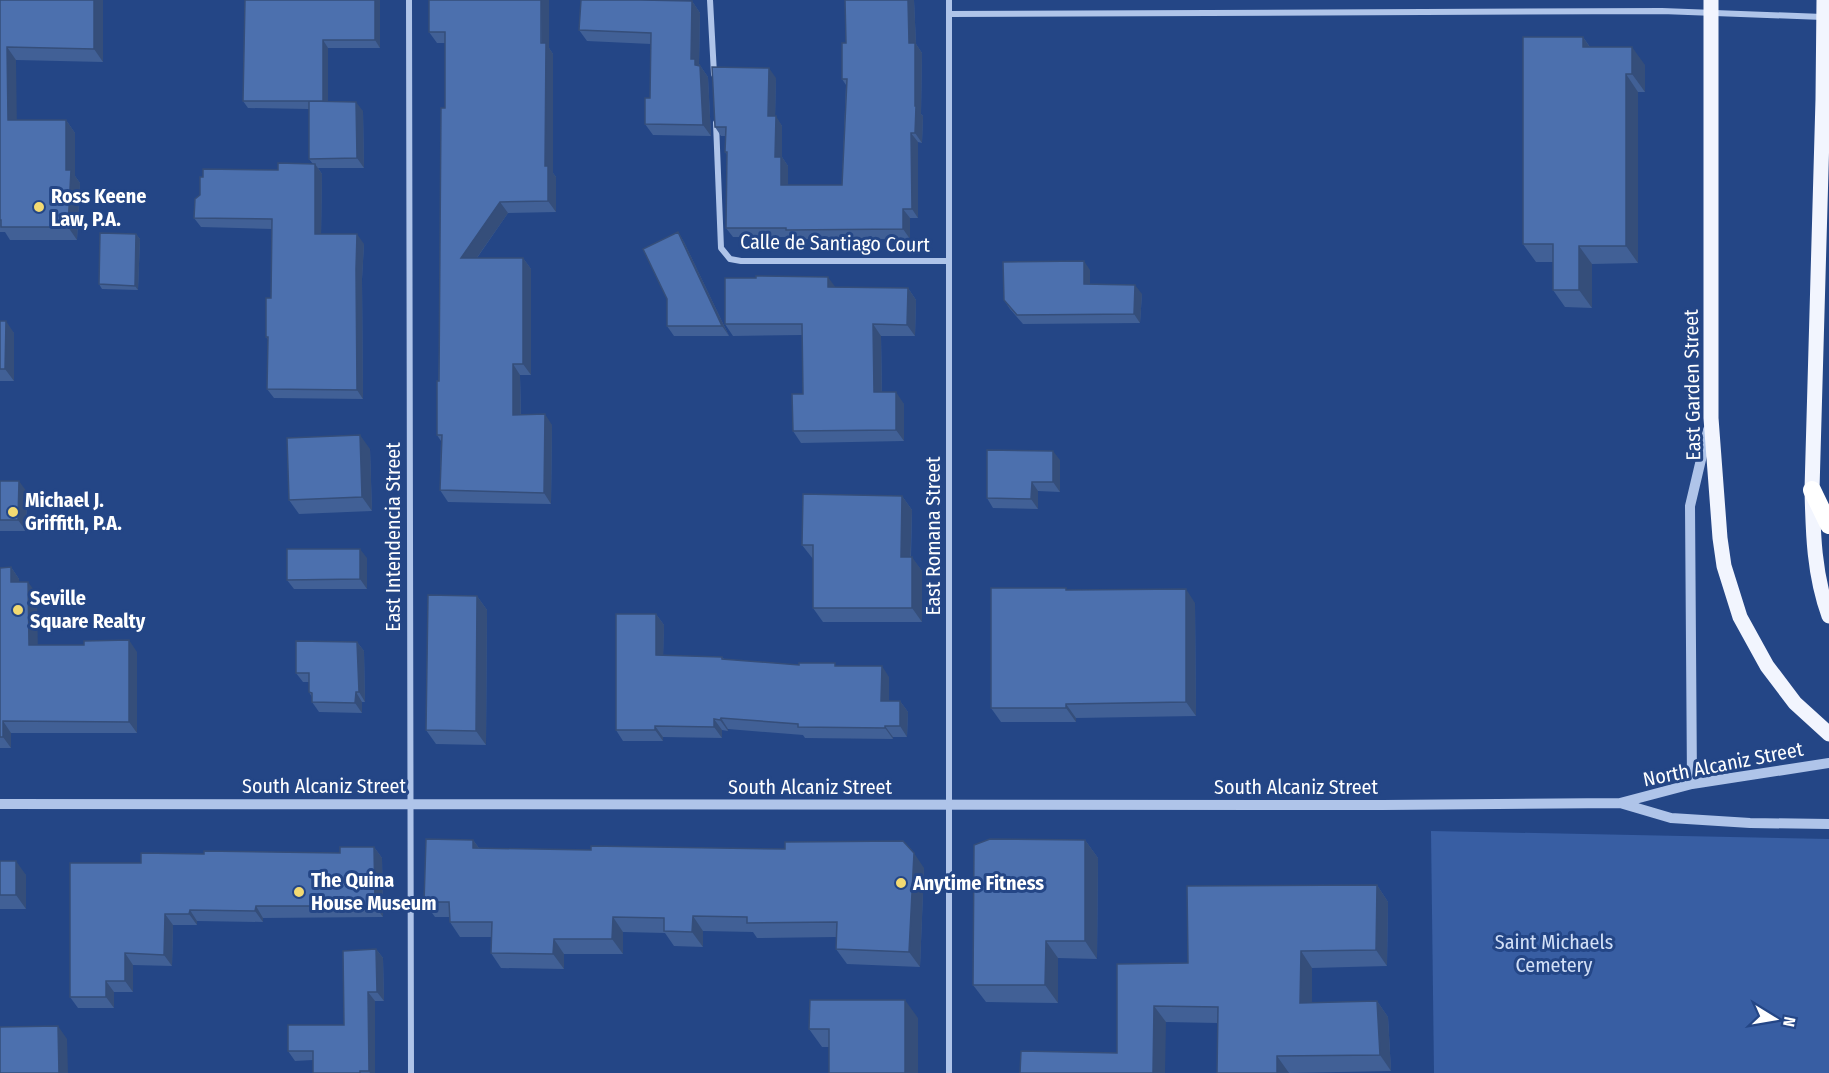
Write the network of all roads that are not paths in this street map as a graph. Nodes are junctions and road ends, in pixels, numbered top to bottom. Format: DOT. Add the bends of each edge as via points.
graph roads {
  1 [pos="409,0"];
  2 [pos="711,0"];
  3 [pos="949,0"];
  4 [pos="1824,0"];
  5 [pos="1711,6"];
  6 [pos="949,14"];
  7 [pos="1823,17"];
  8 [pos="714,83"];
  9 [pos="716,118"];
  10 [pos="949,261"];
  11 [pos="1711,418"];
  12 [pos="1812,490"];
  13 [pos="1829,525"];
  14 [pos="1829,616"];
  15 [pos="1829,734"];
  16 [pos="1829,763"];
  17 [pos="1692,784"];
  18 [pos="1620,803"];
  19 [pos="0,804"];
  20 [pos="410,804"];
  21 [pos="949,805"];
  22 [pos="1829,824"];
  23 [pos="411,1073"];
  24 [pos="949,1073"];
  1 -- 20 [label="street, East Intendencia Street"];
  2 -- 8 [label="street"];
  3 -- 6 [label="street, East Romana Street"];
  4 -- 7 [label="main road"];
  5 -- 6 [label="street"];
  5 -- 7 [label="street"];
  5 -- 11 [label="main road, East Garden Street"];
  6 -- 10 [label="street, East Romana Street"];
  7 -- 12 [label="main road"];
  9 -- 10 [label="street, Calle de Santiago Court" via="721,248 730,258"];
  10 -- 21 [label="street, East Romana Street"];
  11 -- 15 [label="main road, East Garden Street" via="1724,566 1740,617 1780,686"];
  11 -- 17 [label="street" via="1690,506"];
  12 -- 13 [label="highway"];
  12 -- 14 [label="main road" via="1816,569"];
  16 -- 17 [label="street, North Alcaniz Street"];
  17 -- 18 [label="street, North Alcaniz Street"];
  18 -- 21 [label="street, South Alcaniz Street"];
  18 -- 22 [label="street, North Alcaniz Street" via="1671,818"];
  19 -- 20 [label="street, South Alcaniz Street"];
  20 -- 21 [label="street, South Alcaniz Street"];
  20 -- 23 [label="street, East Intendencia Street"];
  21 -- 24 [label="street, East Romana Street"];
}
